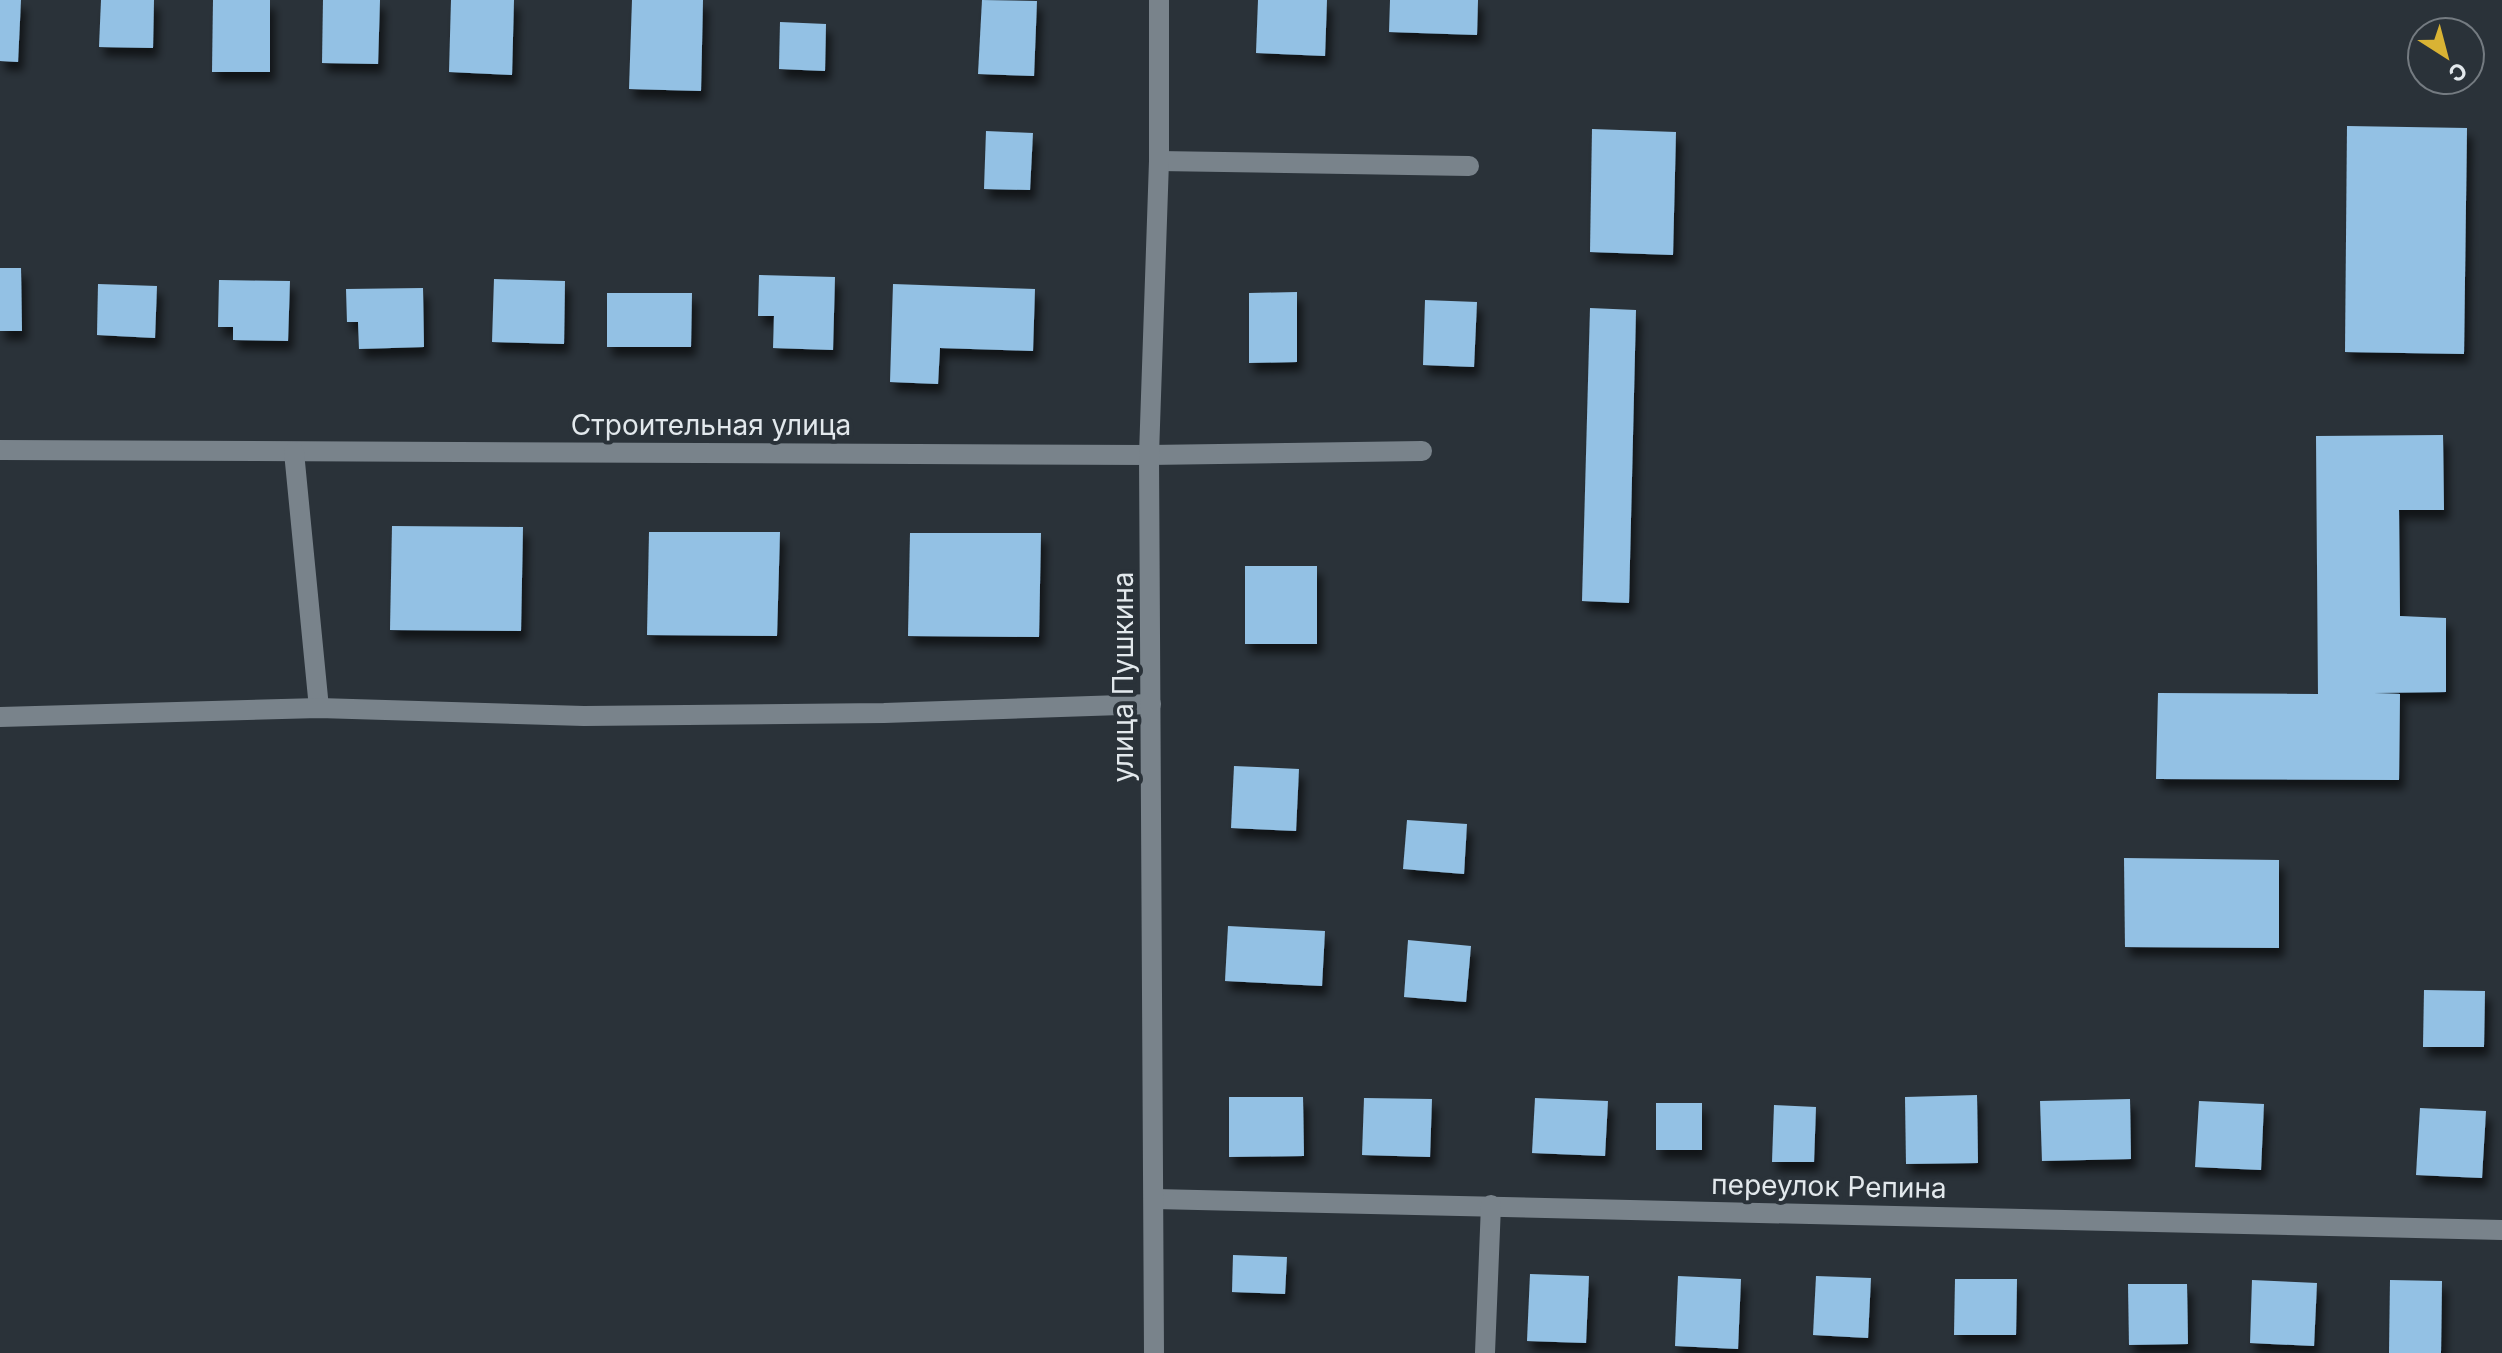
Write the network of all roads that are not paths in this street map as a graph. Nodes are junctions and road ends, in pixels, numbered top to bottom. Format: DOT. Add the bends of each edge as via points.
graph roads {
  1 [pos="1159,0"];
  2 [pos="1159,161"];
  3 [pos="1469,166"];
  4 [pos="0,450"];
  5 [pos="1422,451"];
  6 [pos="294,452"];
  7 [pos="1149,455"];
  8 [pos="1151,704"];
  9 [pos="319,708"];
  10 [pos="0,717"];
  11 [pos="1155,1199"];
  12 [pos="1491,1205"];
  13 [pos="2502,1230"];
  14 [pos="1154,1353"];
  15 [pos="1485,1353"];
  1 -- 2 [label="lane, улица Пушкина"];
  2 -- 3 [label="lane"];
  2 -- 7 [label="lane, улица Пушкина"];
  4 -- 6 [label="lane, Строительная улица"];
  5 -- 7 [label="lane, Строительная улица"];
  6 -- 7 [label="lane, Строительная улица"];
  6 -- 9 [label="lane"];
  7 -- 8 [label="lane, улица Пушкина"];
  8 -- 9 [label="lane" via="584,716"];
  8 -- 11 [label="lane, улица Пушкина"];
  9 -- 10 [label="lane"];
  11 -- 12 [label="lane, переулок Репина"];
  11 -- 14 [label="lane, улица Пушкина"];
  12 -- 13 [label="lane, переулок Репина"];
  12 -- 15 [label="lane"];
}
